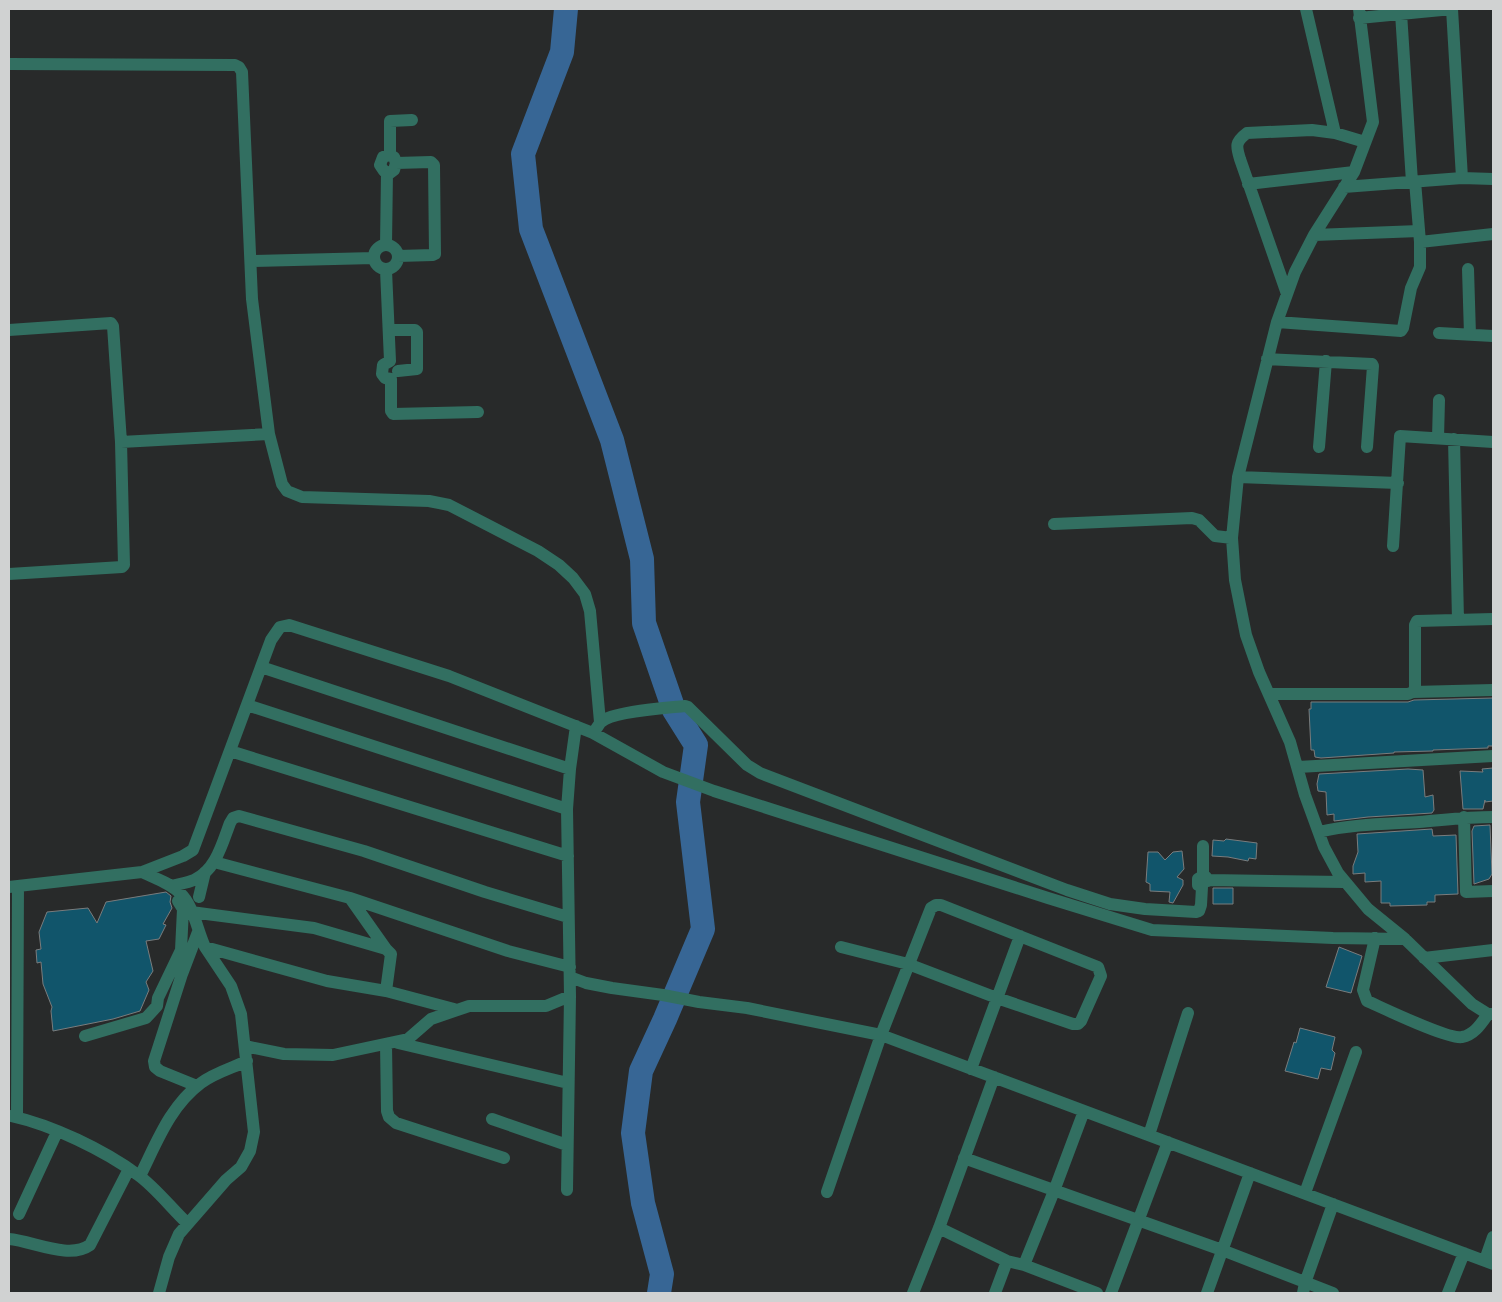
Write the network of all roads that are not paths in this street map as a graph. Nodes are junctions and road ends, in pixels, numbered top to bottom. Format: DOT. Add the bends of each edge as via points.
graph roads {
  1 [pos="1306,9"];
  2 [pos="1359,13"];
  3 [pos="1401,13"];
  4 [pos="9,64"];
  5 [pos="412,120"];
  6 [pos="1336,133"];
  7 [pos="1365,142"];
  8 [pos="393,159"];
  9 [pos="1354,172"];
  10 [pos="1462,178"];
  11 [pos="1493,179"];
  12 [pos="1413,182"];
  13 [pos="1248,184"];
  14 [pos="1344,187"];
  15 [pos="1493,234"];
  16 [pos="1314,235"];
  17 [pos="1419,237"];
  18 [pos="386,245"];
  19 [pos="398,256"];
  20 [pos="374,258"];
  21 [pos="251,261"];
  22 [pos="1468,269"];
  23 [pos="386,270"];
  24 [pos="1287,294"];
  25 [pos="1277,322"];
  26 [pos="9,330"];
  27 [pos="389,330"];
  28 [pos="1439,333"];
  29 [pos="1470,335"];
  30 [pos="1493,336"];
  31 [pos="1267,359"];
  32 [pos="1326,361"];
  33 [pos="393,370"];
  34 [pos="1439,400"];
  35 [pos="478,412"];
  36 [pos="269,434"];
  37 [pos="1438,438"];
  38 [pos="1454,439"];
  39 [pos="121,442"];
  40 [pos="1493,442"];
  41 [pos="1319,447"];
  42 [pos="1367,447"];
  43 [pos="1238,477"];
  44 [pos="1398,483"];
  45 [pos="1054,524"];
  46 [pos="1232,538"];
  47 [pos="1393,546"];
  48 [pos="9,574"];
  49 [pos="1493,619"];
  50 [pos="1458,620"];
  51 [pos="261,667"];
  52 [pos="1493,690"];
  53 [pos="1413,692"];
  54 [pos="1269,694"];
  55 [pos="247,705"];
  56 [pos="576,726"];
  57 [pos="597,728"];
  58 [pos="230,751"];
  59 [pos="1493,756"];
  60 [pos="1298,767"];
  61 [pos="570,770"];
  62 [pos="567,809"];
  63 [pos="1464,817"];
  64 [pos="1493,817"];
  65 [pos="1319,832"];
  66 [pos="1203,846"];
  67 [pos="568,856"];
  68 [pos="214,862"];
  69 [pos="137,872"];
  70 [pos="205,872"];
  71 [pos="1204,881"];
  72 [pos="1344,882"];
  73 [pos="14,886"];
  74 [pos="171,886"];
  75 [pos="1493,891"];
  76 [pos="199,897"];
  77 [pos="350,898"];
  78 [pos="14,907"];
  79 [pos="191,912"];
  80 [pos="568,917"];
  81 [pos="198,932"];
  82 [pos="1020,936"];
  83 [pos="1375,938"];
  84 [pos="1405,939"];
  85 [pos="205,947"];
  86 [pos="841,947"];
  87 [pos="386,949"];
  88 [pos="1493,950"];
  89 [pos="1424,958"];
  90 [pos="908,964"];
  91 [pos="570,972"];
  92 [pos="386,991"];
  93 [pos="570,996"];
  94 [pos="997,998"];
  95 [pos="454,1009"];
  96 [pos="1188,1013"];
  97 [pos="1490,1014"];
  98 [pos="881,1035"];
  99 [pos="85,1036"];
  100 [pos="391,1043"];
  101 [pos="245,1046"];
  102 [pos="1356,1052"];
  103 [pos="247,1061"];
  104 [pos="971,1069"];
  105 [pos="994,1077"];
  106 [pos="568,1083"];
  107 [pos="197,1086"];
  108 [pos="1084,1110"];
  109 [pos="13,1116"];
  110 [pos="492,1119"];
  111 [pos="58,1132"];
  112 [pos="1149,1135"];
  113 [pos="1168,1142"];
  114 [pos="567,1145"];
  115 [pos="504,1158"];
  116 [pos="964,1158"];
  117 [pos="134,1172"];
  118 [pos="1250,1173"];
  119 [pos="566,1190"];
  120 [pos="1054,1190"];
  121 [pos="827,1192"];
  122 [pos="1305,1193"];
  123 [pos="1333,1204"];
  124 [pos="19,1214"];
  125 [pos="1140,1220"];
  126 [pos="187,1223"];
  127 [pos="939,1228"];
  128 [pos="1493,1237"];
  129 [pos="9,1239"];
  130 [pos="1222,1250"];
  131 [pos="1464,1253"];
  132 [pos="1007,1261"];
  133 [pos="1489,1262"];
  134 [pos="1024,1265"];
  135 [pos="1304,1288"];
  136 [pos="159,1293"];
  137 [pos="913,1293"];
  138 [pos="995,1293"];
  139 [pos="1097,1293"];
  140 [pos="1112,1293"];
  141 [pos="1206,1293"];
  142 [pos="1333,1293"];
  143 [pos="1448,1293"];
  1 -- 6 [label="street"];
  2 -- 3 [label="street"];
  2 -- 7 [label="street" via="1373,122"];
  3 -- 10 [label="street" via="1452,9"];
  3 -- 12 [label="street"];
  4 -- 21 [label="street" via="239,67 242,72"];
  5 -- 8 [label="street" via="390,121"];
  6 -- 7 [label="street"];
  6 -- 13 [label="street" via="1312,130 1247,133 1239,138 1236,147"];
  7 -- 9 [label="street"];
  8 -- 18 [label="street" via="394,170 387,172"];
  8 -- 19 [label="street" via="431,162 434,165 435,254"];
  9 -- 13 [label="street"];
  9 -- 14 [label="street"];
  10 -- 11 [label="street"];
  10 -- 12 [label="street"];
  12 -- 14 [label="street"];
  12 -- 17 [label="street"];
  13 -- 24 [label="street"];
  14 -- 16 [label="street"];
  15 -- 17 [label="street"];
  16 -- 17 [label="street"];
  16 -- 24 [label="street"];
  17 -- 25 [label="street" via="1420,267 1411,288 1401,331"];
  18 -- 19 [label="street" via="394,246"];
  18 -- 20 [label="street" via="379,246"];
  19 -- 23 [label="street" via="396,266"];
  20 -- 21 [label="street"];
  20 -- 23 [label="street"];
  21 -- 36 [label="street" via="252,299"];
  22 -- 29 [label="street"];
  23 -- 27 [label="street"];
  24 -- 25 [label="street"];
  25 -- 31 [label="street"];
  26 -- 39 [label="street" via="111,323"];
  27 -- 33 [label="street"];
  27 -- 33 [label="street" via="417,332 417,369"];
  28 -- 29 [label="street"];
  29 -- 30 [label="street"];
  31 -- 32 [label="street"];
  31 -- 43 [label="street"];
  32 -- 41 [label="street"];
  32 -- 42 [label="street" via="1370,362 1373,366"];
  33 -- 35 [label="street" via="391,411 394,414"];
  34 -- 37 [label="street"];
  36 -- 39 [label="street"];
  36 -- 57 [label="street" via="282,484 294,495 429,501 449,505 538,551 573,578 584,594 590,612"];
  37 -- 38 [label="street"];
  37 -- 44 [label="street" via="1400,437"];
  38 -- 40 [label="street"];
  38 -- 50 [label="street"];
  39 -- 48 [label="street" via="124,565"];
  43 -- 44 [label="street"];
  43 -- 46 [label="street"];
  44 -- 47 [label="street"];
  45 -- 46 [label="street" via="1192,518 1199,520 1215,536"];
  46 -- 54 [label="street" via="1235,580 1246,635"];
  49 -- 50 [label="street"];
  50 -- 53 [label="street" via="1416,622"];
  51 -- 55 [label="street"];
  51 -- 56 [label="street" via="271,640 280,627 290,624 449,676"];
  51 -- 61 [label="street"];
  52 -- 53 [label="street"];
  53 -- 54 [label="street"];
  54 -- 60 [label="street"];
  55 -- 58 [label="street"];
  55 -- 62 [label="street"];
  56 -- 57 [label="street"];
  56 -- 61 [label="street"];
  57 -- 71 [label="street" via="608,718 624,713 682,706 690,708 752,770 1110,904 1196,912 1201,905"];
  57 -- 83 [label="street" via="663,772 714,792 1152,930"];
  58 -- 67 [label="street"];
  58 -- 69 [label="street" via="183,856"];
  59 -- 60 [label="street"];
  60 -- 65 [label="street"];
  61 -- 62 [label="street"];
  62 -- 67 [label="street"];
  63 -- 64 [label="street"];
  63 -- 65 [label="street" via="1343,826"];
  63 -- 75 [label="street" via="1466,892"];
  65 -- 72 [label="street"];
  66 -- 71 [label="street"];
  67 -- 80 [label="street"];
  68 -- 70 [label="street"];
  68 -- 77 [label="street"];
  68 -- 80 [label="street" via="230,823 239,816 364,851"];
  69 -- 73 [label="street"];
  69 -- 74 [label="street"];
  69 -- 99 [label="street" via="172,894 183,908 181,950 157,1006 146,1018"];
  70 -- 74 [label="street" via="195,879"];
  70 -- 76 [label="street"];
  71 -- 72 [label="street"];
  72 -- 84 [label="street" via="1368,908"];
  73 -- 78 [label="street"];
  74 -- 79 [label="street" via="181,894"];
  77 -- 87 [label="street"];
  77 -- 91 [label="street"];
  78 -- 109 [label="street"];
  79 -- 81 [label="street"];
  79 -- 87 [label="street" via="314,928"];
  80 -- 91 [label="street"];
  81 -- 85 [label="street"];
  81 -- 107 [label="street" via="154,1061 160,1071"];
  82 -- 90 [label="street" via="936,905 931,908"];
  82 -- 94 [label="street"];
  82 -- 94 [label="street" via="1098,967 1101,976 1078,1024"];
  83 -- 84 [label="street"];
  83 -- 97 [label="street" via="1362,990 1367,1001 1407,1020 1459,1038 1469,1035"];
  84 -- 89 [label="street"];
  85 -- 92 [label="street" via="327,981"];
  85 -- 101 [label="street" via="230,986 241,1014"];
  86 -- 90 [label="street"];
  87 -- 92 [label="street" via="391,959"];
  88 -- 89 [label="street"];
  89 -- 97 [label="street" via="1472,1004"];
  90 -- 94 [label="street"];
  90 -- 98 [label="street"];
  91 -- 93 [label="street"];
  91 -- 98 [label="street" via="586,983 747,1008"];
  92 -- 95 [label="street"];
  93 -- 95 [label="street" via="546,1006 469,1006"];
  93 -- 106 [label="street"];
  94 -- 104 [label="street"];
  95 -- 100 [label="street" via="431,1019 408,1039"];
  96 -- 112 [label="street"];
  98 -- 104 [label="street"];
  98 -- 121 [label="street"];
  100 -- 101 [label="street" via="333,1055 284,1054"];
  100 -- 106 [label="street"];
  100 -- 115 [label="street" via="389,1118"];
  101 -- 103 [label="street"];
  102 -- 122 [label="street"];
  103 -- 107 [label="street"];
  103 -- 126 [label="street" via="254,1132 250,1151 241,1167"];
  104 -- 105 [label="street"];
  105 -- 108 [label="street"];
  105 -- 116 [label="street"];
  106 -- 114 [label="street"];
  107 -- 117 [label="street" via="172,1112"];
  108 -- 112 [label="street"];
  108 -- 120 [label="street"];
  109 -- 111 [label="street"];
  110 -- 114 [label="street"];
  111 -- 117 [label="street" via="95,1147"];
  111 -- 124 [label="street"];
  112 -- 113 [label="street"];
  113 -- 118 [label="street"];
  113 -- 125 [label="street"];
  114 -- 119 [label="street"];
  116 -- 120 [label="street"];
  116 -- 127 [label="street"];
  117 -- 126 [label="street"];
  117 -- 129 [label="street" via="84,1250 70,1252"];
  118 -- 122 [label="street"];
  118 -- 130 [label="street"];
  120 -- 125 [label="street"];
  120 -- 134 [label="street"];
  122 -- 123 [label="street"];
  123 -- 131 [label="street"];
  123 -- 135 [label="street"];
  125 -- 130 [label="street"];
  125 -- 140 [label="street"];
  126 -- 136 [label="street" via="168,1257"];
  127 -- 132 [label="street"];
  127 -- 137 [label="street"];
  128 -- 133 [label="street"];
  130 -- 135 [label="street"];
  130 -- 141 [label="street"];
  131 -- 133 [label="street"];
  131 -- 143 [label="street"];
  132 -- 134 [label="street"];
  132 -- 138 [label="street"];
  134 -- 139 [label="street"];
  135 -- 142 [label="street"];
}
